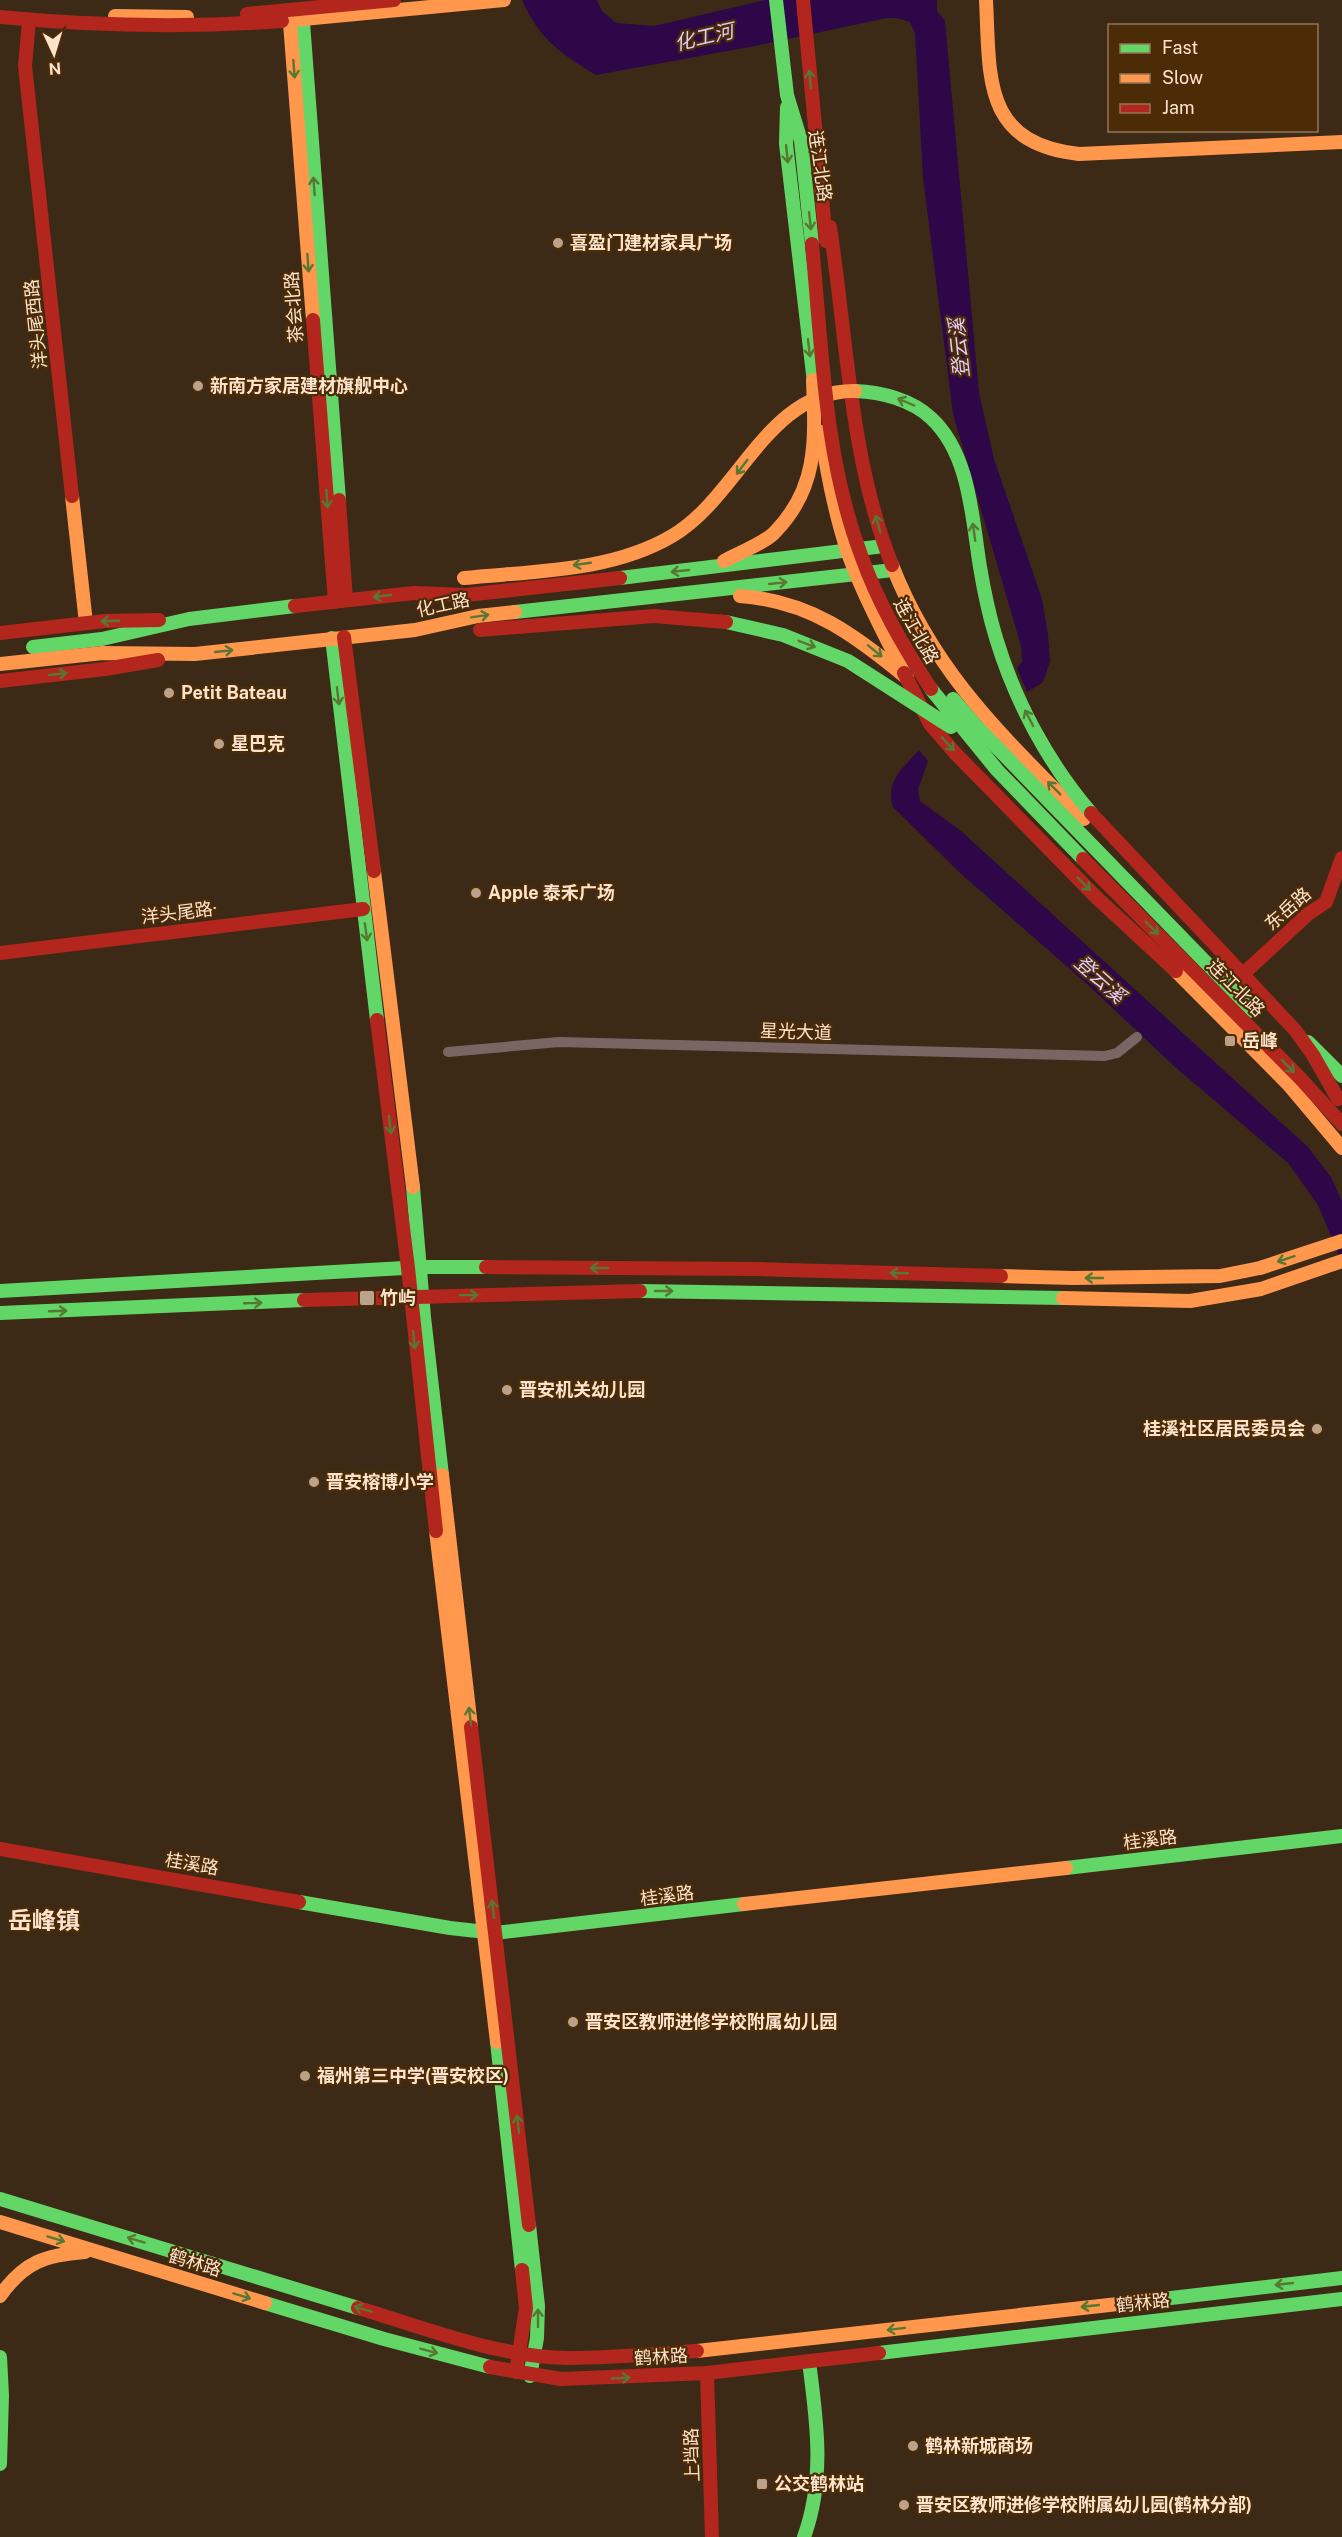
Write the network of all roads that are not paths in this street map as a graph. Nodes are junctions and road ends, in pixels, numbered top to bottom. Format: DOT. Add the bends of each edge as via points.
graph roads {
  1 [pos="394,0"];
  2 [pos="504,0"];
  3 [pos="776,0"];
  4 [pos="803,0"];
  5 [pos="986,0"];
  6 [pos="0,8"];
  7 [pos="296,15"];
  8 [pos="0,17"];
  9 [pos="28,21"];
  10 [pos="787,96"];
  11 [pos="1342,142"];
  12 [pos="817,156"];
  13 [pos="819,243"];
  14 [pos="813,380"];
  15 [pos="884,546"];
  16 [pos="848,552"];
  17 [pos="711,567"];
  18 [pos="893,570"];
  19 [pos="857,575"];
  20 [pos="414,593"];
  21 [pos="641,598"];
  22 [pos="340,601"];
  23 [pos="189,620"];
  24 [pos="86,623"];
  25 [pos="415,630"];
  26 [pos="0,633"];
  27 [pos="338,638"];
  28 [pos="0,651"];
  29 [pos="195,654"];
  30 [pos="0,664"];
  31 [pos="907,678"];
  32 [pos="0,681"];
  33 [pos="967,737"];
  34 [pos="1342,858"];
  35 [pos="1342,894"];
  36 [pos="1326,902"];
  37 [pos="363,909"];
  38 [pos="0,953"];
  39 [pos="1241,976"];
  40 [pos="1298,1033"];
  41 [pos="1137,1037"];
  42 [pos="448,1052"];
  43 [pos="1342,1076"];
  44 [pos="1341,1096"];
  45 [pos="1342,1124"];
  46 [pos="1342,1148"];
  47 [pos="1342,1241"];
  48 [pos="1342,1261"];
  49 [pos="415,1267"];
  50 [pos="0,1291"];
  51 [pos="417,1296"];
  52 [pos="0,1313"];
  53 [pos="1342,1836"];
  54 [pos="0,1849"];
  55 [pos="489,1933"];
  56 [pos="0,2199"];
  57 [pos="0,2222"];
  58 [pos="101,2253"];
  59 [pos="1342,2278"];
  60 [pos="0,2296"];
  61 [pos="1342,2298"];
  62 [pos="527,2354"];
  63 [pos="0,2357"];
  64 [pos="809,2362"];
  65 [pos="516,2372"];
  66 [pos="707,2373"];
  67 [pos="530,2376"];
  68 [pos="0,2464"];
  69 [pos="712,2537"];
  70 [pos="804,2537"];
  1 -- 7 [label="main road"];
  2 -- 7 [label="main road"];
  3 -- 10 [label="main road, 连江北路"];
  12 -- 4 [label="main road, 连江北路, one-way"];
  5 -- 11 [label="main road" via="995,98 1007,123 1044,147 1079,154"];
  6 -- 7 [label="main road" via="76,15"];
  7 -- 9 [label="main road" via="154,28"];
  7 -- 22 [label="main road, 茶会北路"];
  8 -- 9 [label="main road"];
  9 -- 24 [label="main road, 洋头尾西路" via="25,66"];
  10 -- 13 [label="main road, 连江北路, one-way" via="801,141"];
  10 -- 14 [label="main road, one-way" via="786,144"];
  12 -- 13 [label="main road, 连江北路"];
  15 -- 12 [label="main road, one-way" via="866,468"];
  13 -- 33 [label="main road, 连江北路, bridge" via="832,435 848,516 880,605 898,640"];
  13 -- 44 [label="main road, 连江北路, bridge" via="851,472 872,553 909,633 948,692 978,728"];
  14 -- 16 [label="main road" via="828,478"];
  14 -- 17 [label="main road" via="814,444 804,493 770,538"];
  15 -- 16 [label="main road, 化工路"];
  15 -- 18 [label="main road"];
  16 -- 17 [label="main road, 化工路"];
  16 -- 19 [label="main road"];
  17 -- 20 [label="main road, 化工路, one-way" via="466,595"];
  18 -- 19 [label="main road, 化工路"];
  39 -- 18 [label="main road, one-way" via="993,726 931,646"];
  21 -- 19 [label="main road, 化工路, one-way"];
  19 -- 31 [label="main road"];
  20 -- 22 [label="main road, 化工路, one-way"];
  40 -- 20 [label="main road, one-way, bridge" via="1105,829 1051,758 1010,676 994,630 961,465 937,423 914,404 864,391 835,392 807,402 782,419 760,442 696,520 634,555 464,578"];
  25 -- 21 [label="main road, 化工路, one-way" via="478,616"];
  21 -- 31 [label="main road, one-way" via="746,596 786,603 837,625"];
  22 -- 23 [label="main road, 化工路"];
  23 -- 24 [label="main road, one-way"];
  23 -- 28 [label="main road, 化工路" via="102,639"];
  24 -- 26 [label="main road"];
  25 -- 27 [label="main road, 化工路"];
  25 -- 33 [label="main road, one-way, bridge" via="480,630 654,616 718,620 783,635 848,661"];
  29 -- 27 [label="main road, 化工路, one-way"];
  27 -- 37 [label="main road, one-way"];
  27 -- 49 [label="main road" via="400,1060"];
  29 -- 30 [label="main road, 化工路" via="103,653"];
  32 -- 29 [label="main road, one-way"];
  31 -- 46 [label="main road, one-way" via="942,739 1096,897 1189,983 1288,1084"];
  33 -- 45 [label="main road, 连江北路, one-way, bridge"];
  34 -- 36 [label="main road, 东岳路"];
  35 -- 36 [label="main road"];
  36 -- 39 [label="main road, 东岳路"];
  37 -- 38 [label="main road, 洋头尾路·"];
  37 -- 49 [label="main road, one-way"];
  39 -- 44 [label="main road" via="1288,1024"];
  40 -- 43 [label="main road, bridge"];
  40 -- 44 [label="main road, bridge"];
  41 -- 42 [label="street, 星光大道" via="1118,1053 1105,1056 567,1042"];
  47 -- 49 [label="main road, one-way" via="1260,1268 1193,1278"];
  51 -- 48 [label="main road, one-way" via="692,1292 1190,1301 1261,1289"];
  49 -- 50 [label="main road"];
  49 -- 51 [label="main road"];
  52 -- 51 [label="main road, one-way"];
  51 -- 55 [label="main road"];
  53 -- 55 [label="main road, 桂溪路"];
  54 -- 55 [label="main road, 桂溪路"];
  55 -- 62 [label="main road" via="526,2308"];
  62 -- 56 [label="main road, 鹤林路, one-way" via="474,2343"];
  57 -- 58 [label="main road, 鹤林路, one-way"];
  58 -- 60 [label="main road" via="38,2259 15,2276"];
  58 -- 65 [label="main road, 鹤林路, one-way" via="384,2339"];
  59 -- 62 [label="main road, 鹤林路, one-way" via="719,2349 585,2357"];
  61 -- 64 [label="main road, 鹤林路"];
  62 -- 65 [label="main road"];
  62 -- 67 [label="main road"];
  63 -- 68 [label="main road"];
  64 -- 66 [label="main road, 鹤林路"];
  64 -- 70 [label="main road" via="820,2468 816,2502"];
  65 -- 67 [label="main road, 鹤林路"];
  67 -- 66 [label="main road, 鹤林路, one-way" via="584,2380"];
  66 -- 69 [label="main road, 上垱路"];
}
